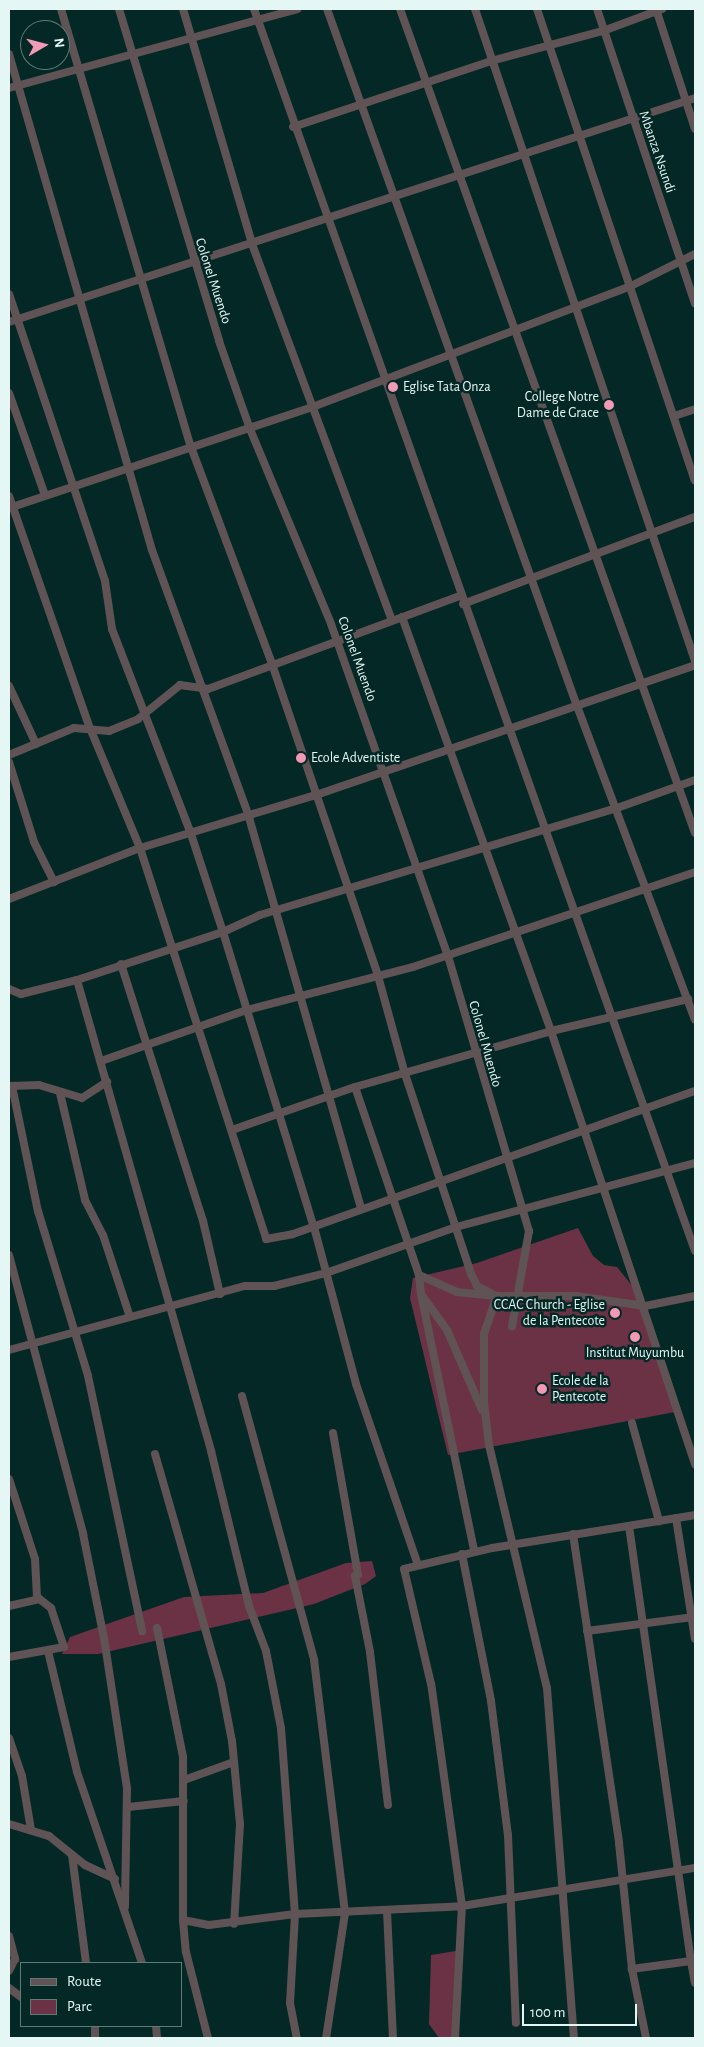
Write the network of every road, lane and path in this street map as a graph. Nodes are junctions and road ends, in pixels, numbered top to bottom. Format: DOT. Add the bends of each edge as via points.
graph roads {
  1 [pos="61,9"];
  2 [pos="119,9"];
  3 [pos="184,9"];
  4 [pos="254,9"];
  5 [pos="297,9"];
  6 [pos="327,9"];
  7 [pos="400,9"];
  8 [pos="475,9"];
  9 [pos="536,9"];
  10 [pos="597,9"];
  11 [pos="658,9"];
  12 [pos="258,20"];
  13 [pos="603,31"];
  14 [pos="192,36"];
  15 [pos="547,45"];
  16 [pos="9,54"];
  17 [pos="131,54"];
  18 [pos="491,61"];
  19 [pos="76,67"];
  20 [pos="427,82"];
  21 [pos="18,84"];
  22 [pos="9,88"];
  23 [pos="695,98"];
  24 [pos="686,101"];
  25 [pos="364,105"];
  26 [pos="634,121"];
  27 [pos="293,126"];
  28 [pos="695,129"];
  29 [pos="576,136"];
  30 [pos="523,154"];
  31 [pos="461,174"];
  32 [pos="397,196"];
  33 [pos="326,218"];
  34 [pos="252,244"];
  35 [pos="695,254"];
  36 [pos="192,261"];
  37 [pos="682,264"];
  38 [pos="138,278"];
  39 [pos="629,287"];
  40 [pos="9,294"];
  41 [pos="78,299"];
  42 [pos="695,303"];
  43 [pos="574,307"];
  44 [pos="13,320"];
  45 [pos="515,328"];
  46 [pos="452,355"];
  47 [pos="384,379"];
  48 [pos="9,393"];
  49 [pos="315,406"];
  50 [pos="695,409"];
  51 [pos="674,416"];
  52 [pos="250,428"];
  53 [pos="191,447"];
  54 [pos="129,468"];
  55 [pos="695,480"];
  56 [pos="74,486"];
  57 [pos="45,495"];
  58 [pos="9,496"];
  59 [pos="11,507"];
  60 [pos="695,517"];
  61 [pos="651,535"];
  62 [pos="596,556"];
  63 [pos="531,580"];
  64 [pos="460,596"];
  65 [pos="463,604"];
  66 [pos="402,617"];
  67 [pos="392,620"];
  68 [pos="337,640"];
  69 [pos="695,661"];
  70 [pos="272,664"];
  71 [pos="695,665"];
  72 [pos="640,681"];
  73 [pos="9,686"];
  74 [pos="203,690"];
  75 [pos="577,706"];
  76 [pos="144,711"];
  77 [pos="90,728"];
  78 [pos="509,729"];
  79 [pos="36,744"];
  80 [pos="450,750"];
  81 [pos="9,755"];
  82 [pos="9,762"];
  83 [pos="385,772"];
  84 [pos="695,780"];
  85 [pos="678,786"];
  86 [pos="316,795"];
  87 [pos="616,808"];
  88 [pos="248,814"];
  89 [pos="543,829"];
  90 [pos="695,833"];
  91 [pos="191,834"];
  92 [pos="140,848"];
  93 [pos="485,849"];
  94 [pos="419,868"];
  95 [pos="695,872"];
  96 [pos="54,882"];
  97 [pos="646,888"];
  98 [pos="347,890"];
  99 [pos="9,899"];
  100 [pos="277,910"];
  101 [pos="576,910"];
  102 [pos="516,931"];
  103 [pos="223,932"];
  104 [pos="173,945"];
  105 [pos="448,956"];
  106 [pos="121,964"];
  107 [pos="378,976"];
  108 [pos="77,980"];
  109 [pos="9,989"];
  110 [pos="304,997"];
  111 [pos="688,999"];
  112 [pos="248,1010"];
  113 [pos="615,1017"];
  114 [pos="695,1020"];
  115 [pos="199,1026"];
  116 [pos="551,1031"];
  117 [pos="146,1046"];
  118 [pos="475,1054"];
  119 [pos="101,1061"];
  120 [pos="405,1074"];
  121 [pos="107,1082"];
  122 [pos="10,1086"];
  123 [pos="355,1087"];
  124 [pos="695,1092"];
  125 [pos="60,1093"];
  126 [pos="330,1097"];
  127 [pos="647,1108"];
  128 [pos="278,1117"];
  129 [pos="232,1130"];
  130 [pos="585,1131"];
  131 [pos="506,1157"];
  132 [pos="695,1163"];
  133 [pos="668,1170"];
  134 [pos="439,1181"];
  135 [pos="605,1187"];
  136 [pos="391,1198"];
  137 [pos="361,1209"];
  138 [pos="522,1209"];
  139 [pos="314,1227"];
  140 [pos="456,1227"];
  141 [pos="408,1246"];
  142 [pos="695,1251"];
  143 [pos="9,1255"];
  144 [pos="326,1273"];
  145 [pos="419,1275"];
  146 [pos="517,1292"];
  147 [pos="220,1294"];
  148 [pos="421,1294"];
  149 [pos="497,1296"];
  150 [pos="695,1296"];
  151 [pos="645,1306"];
  152 [pos="171,1308"];
  153 [pos="130,1317"];
  154 [pos="512,1326"];
  155 [pos="76,1331"];
  156 [pos="34,1342"];
  157 [pos="9,1350"];
  158 [pos="242,1396"];
  159 [pos="486,1418"];
  160 [pos="632,1423"];
  161 [pos="333,1433"];
  162 [pos="155,1454"];
  163 [pos="695,1465"];
  164 [pos="9,1480"];
  165 [pos="695,1515"];
  166 [pos="676,1518"];
  167 [pos="659,1521"];
  168 [pos="629,1526"];
  169 [pos="573,1534"];
  170 [pos="514,1544"];
  171 [pos="474,1551"];
  172 [pos="462,1554"];
  173 [pos="418,1565"];
  174 [pos="39,1599"];
  175 [pos="9,1606"];
  176 [pos="693,1617"];
  177 [pos="643,1623"];
  178 [pos="158,1628"];
  179 [pos="142,1631"];
  180 [pos="587,1631"];
  181 [pos="695,1639"];
  182 [pos="48,1651"];
  183 [pos="9,1657"];
  184 [pos="9,1738"];
  185 [pos="234,1762"];
  186 [pos="184,1780"];
  187 [pos="184,1801"];
  188 [pos="388,1805"];
  189 [pos="128,1807"];
  190 [pos="9,1824"];
  191 [pos="32,1830"];
  192 [pos="72,1855"];
  193 [pos="695,1868"];
  194 [pos="678,1872"];
  195 [pos="116,1879"];
  196 [pos="624,1880"];
  197 [pos="566,1888"];
  198 [pos="514,1899"];
  199 [pos="462,1906"];
  200 [pos="125,1907"];
  201 [pos="387,1911"];
  202 [pos="346,1913"];
  203 [pos="295,1914"];
  204 [pos="183,1920"];
  205 [pos="234,1924"];
  206 [pos="9,1936"];
  207 [pos="693,1960"];
  208 [pos="86,1962"];
  209 [pos="142,1962"];
  210 [pos="632,1969"];
  211 [pos="9,1971"];
  212 [pos="695,1983"];
  213 [pos="9,1988"];
  214 [pos="20,1996"];
  215 [pos="516,2024"];
  216 [pos="208,2038"];
  217 [pos="297,2038"];
  218 [pos="326,2038"];
  219 [pos="393,2038"];
  220 [pos="455,2038"];
  221 [pos="574,2038"];
  222 [pos="646,2038"];
  1 -- 19 [label="street"];
  2 -- 17 [label="street, Colonel Muendo"];
  3 -- 14 [label="street"];
  4 -- 12 [label="street"];
  5 -- 12 [label="street"];
  6 -- 25 [label="street"];
  7 -- 20 [label="street"];
  8 -- 18 [label="street"];
  9 -- 15 [label="street"];
  10 -- 13 [label="street, Mbanza Nsundi"];
  11 -- 13 [label="street"];
  11 -- 24 [label="street"];
  12 -- 14 [label="street"];
  12 -- 27 [label="street"];
  13 -- 15 [label="street"];
  13 -- 26 [label="street, Mbanza Nsundi"];
  14 -- 17 [label="street"];
  14 -- 34 [label="street"];
  15 -- 18 [label="street"];
  15 -- 29 [label="street"];
  16 -- 21 [label="street"];
  17 -- 19 [label="street"];
  17 -- 36 [label="street, Colonel Muendo"];
  18 -- 20 [label="street"];
  18 -- 30 [label="street"];
  19 -- 21 [label="street"];
  19 -- 38 [label="street"];
  20 -- 25 [label="street"];
  20 -- 31 [label="street"];
  21 -- 22 [label="street"];
  21 -- 41 [label="street"];
  23 -- 24 [label="street"];
  24 -- 26 [label="street"];
  24 -- 28 [label="street"];
  25 -- 27 [label="street"];
  25 -- 32 [label="street"];
  26 -- 29 [label="street"];
  26 -- 37 [label="street, Mbanza Nsundi"];
  27 -- 33 [label="street"];
  29 -- 30 [label="street"];
  29 -- 39 [label="street"];
  30 -- 31 [label="street"];
  30 -- 43 [label="street"];
  31 -- 32 [label="street"];
  31 -- 45 [label="street"];
  32 -- 33 [label="street"];
  32 -- 46 [label="street"];
  33 -- 34 [label="street"];
  33 -- 47 [label="street"];
  34 -- 36 [label="street"];
  34 -- 49 [label="street"];
  35 -- 37 [label="street"];
  36 -- 38 [label="street"];
  36 -- 52 [label="street, Colonel Muendo"];
  37 -- 39 [label="street"];
  37 -- 42 [label="street, Mbanza Nsundi"];
  38 -- 41 [label="street"];
  38 -- 53 [label="street"];
  39 -- 43 [label="street"];
  39 -- 51 [label="street"];
  40 -- 44 [label="street"];
  41 -- 44 [label="street"];
  41 -- 54 [label="street"];
  43 -- 45 [label="street"];
  43 -- 61 [label="street"];
  44 -- 56 [label="street"];
  45 -- 46 [label="street"];
  45 -- 62 [label="street"];
  46 -- 47 [label="street"];
  46 -- 63 [label="street"];
  47 -- 49 [label="street"];
  47 -- 64 [label="street"];
  48 -- 57 [label="street"];
  49 -- 52 [label="street"];
  49 -- 67 [label="street"];
  50 -- 51 [label="street"];
  51 -- 55 [label="street"];
  52 -- 53 [label="street"];
  52 -- 68 [label="street, Colonel Muendo"];
  53 -- 54 [label="street"];
  53 -- 70 [label="street"];
  54 -- 56 [label="street"];
  54 -- 74 [label="street" via="152,550"];
  56 -- 57 [label="street"];
  56 -- 76 [label="street" via="105,581 112,629"];
  57 -- 59 [label="street"];
  58 -- 59 [label="street"];
  59 -- 77 [label="street"];
  60 -- 61 [label="street"];
  61 -- 62 [label="street"];
  61 -- 69 [label="street"];
  62 -- 63 [label="street"];
  62 -- 72 [label="street"];
  63 -- 65 [label="street"];
  63 -- 75 [label="street"];
  64 -- 65 [label="street"];
  64 -- 66 [label="street"];
  65 -- 78 [label="street"];
  66 -- 67 [label="street"];
  66 -- 80 [label="street"];
  67 -- 68 [label="street"];
  68 -- 70 [label="street"];
  68 -- 83 [label="street, Colonel Muendo"];
  70 -- 74 [label="street"];
  70 -- 86 [label="street"];
  71 -- 72 [label="street"];
  72 -- 75 [label="street"];
  72 -- 85 [label="street"];
  73 -- 79 [label="street"];
  74 -- 76 [label="street" via="180,685"];
  74 -- 88 [label="street"];
  75 -- 78 [label="street"];
  75 -- 87 [label="street"];
  76 -- 77 [label="street" via="138,719 109,732"];
  76 -- 91 [label="street"];
  77 -- 79 [label="street" via="74,728"];
  77 -- 92 [label="street"];
  78 -- 80 [label="street"];
  78 -- 89 [label="street"];
  79 -- 81 [label="street"];
  80 -- 83 [label="street"];
  80 -- 93 [label="street"];
  82 -- 96 [label="street" via="34,842"];
  83 -- 86 [label="street"];
  83 -- 94 [label="street, Colonel Muendo"];
  84 -- 85 [label="street"];
  85 -- 87 [label="street"];
  85 -- 90 [label="street"];
  86 -- 88 [label="street"];
  86 -- 98 [label="street"];
  87 -- 89 [label="street"];
  87 -- 97 [label="street"];
  88 -- 91 [label="street"];
  88 -- 100 [label="street"];
  89 -- 93 [label="street"];
  89 -- 101 [label="street"];
  91 -- 92 [label="street"];
  91 -- 103 [label="street"];
  92 -- 96 [label="street"];
  92 -- 104 [label="street"];
  93 -- 94 [label="street"];
  93 -- 102 [label="street"];
  94 -- 98 [label="street"];
  94 -- 105 [label="street, Colonel Muendo"];
  95 -- 97 [label="street"];
  96 -- 99 [label="street"];
  97 -- 101 [label="street"];
  97 -- 111 [label="street"];
  98 -- 100 [label="street"];
  98 -- 107 [label="street"];
  100 -- 103 [label="street"];
  100 -- 110 [label="street"];
  101 -- 102 [label="street"];
  101 -- 113 [label="street"];
  102 -- 105 [label="street"];
  102 -- 116 [label="street"];
  103 -- 104 [label="street"];
  103 -- 112 [label="street"];
  104 -- 106 [label="street"];
  104 -- 115 [label="street"];
  105 -- 107 [label="street"];
  105 -- 118 [label="street, Colonel Muendo"];
  106 -- 108 [label="street"];
  106 -- 117 [label="street"];
  107 -- 110 [label="street"];
  107 -- 120 [label="street"];
  108 -- 109 [label="street" via="21,994"];
  108 -- 119 [label="street"];
  110 -- 112 [label="street"];
  110 -- 126 [label="street"];
  111 -- 113 [label="street"];
  111 -- 114 [label="street"];
  112 -- 115 [label="street"];
  112 -- 128 [label="street"];
  113 -- 116 [label="street"];
  113 -- 127 [label="street"];
  115 -- 117 [label="street"];
  115 -- 129 [label="street"];
  116 -- 118 [label="street"];
  116 -- 130 [label="street"];
  117 -- 119 [label="street"];
  117 -- 147 [label="street" via="203,1221"];
  118 -- 120 [label="street"];
  118 -- 131 [label="street, Colonel Muendo"];
  119 -- 121 [label="street"];
  120 -- 123 [label="street"];
  120 -- 134 [label="street"];
  121 -- 125 [label="street" via="82,1098"];
  121 -- 152 [label="street"];
  122 -- 125 [label="street" via="39,1085"];
  122 -- 155 [label="street" via="38,1211"];
  123 -- 126 [label="street"];
  123 -- 136 [label="street"];
  124 -- 127 [label="street"];
  125 -- 153 [label="street" via="85,1200 103,1235"];
  126 -- 128 [label="street"];
  126 -- 137 [label="street"];
  127 -- 130 [label="street"];
  127 -- 133 [label="street"];
  128 -- 129 [label="street"];
  128 -- 139 [label="street"];
  129 -- 139 [label="street" via="264,1236 270,1240"];
  130 -- 131 [label="street"];
  130 -- 135 [label="street"];
  131 -- 134 [label="street"];
  131 -- 138 [label="street, Colonel Muendo"];
  132 -- 133 [label="street"];
  133 -- 135 [label="street"];
  133 -- 142 [label="street"];
  134 -- 136 [label="street"];
  134 -- 140 [label="street"];
  135 -- 138 [label="street"];
  135 -- 151 [label="street"];
  136 -- 137 [label="street"];
  136 -- 141 [label="street"];
  137 -- 139 [label="street"];
  138 -- 140 [label="street"];
  138 -- 146 [label="street, Colonel Muendo" via="530,1238"];
  139 -- 144 [label="street"];
  140 -- 141 [label="street"];
  140 -- 149 [label="street" via="474,1281"];
  141 -- 144 [label="street"];
  141 -- 145 [label="street"];
  143 -- 156 [label="street"];
  144 -- 147 [label="street"];
  144 -- 173 [label="street" via="356,1384"];
  145 -- 148 [label="street"];
  145 -- 149 [label="street" via="457,1292"];
  146 -- 149 [label="street"];
  146 -- 151 [label="street"];
  146 -- 154 [label="street, Colonel Muendo"];
  147 -- 152 [label="street"];
  148 -- 159 [label="street" via="447,1330"];
  148 -- 171 [label="street"];
  149 -- 159 [label="street" via="484,1334"];
  150 -- 151 [label="street"];
  151 -- 163 [label="street"];
  152 -- 153 [label="street"];
  152 -- 203 [label="street" via="249,1606 274,1681"];
  153 -- 155 [label="street"];
  155 -- 156 [label="street"];
  155 -- 179 [label="street"];
  156 -- 157 [label="street"];
  156 -- 189 [label="street" via="104,1638"];
  158 -- 202 [label="street" via="314,1654"];
  159 -- 170 [label="street"];
  160 -- 167 [label="street"];
  161 -- 188 [label="street" via="370,1652"];
  162 -- 185 [label="street" via="221,1684"];
  164 -- 174 [label="street" via="35,1559"];
  165 -- 166 [label="street"];
  166 -- 167 [label="street"];
  166 -- 176 [label="street"];
  167 -- 168 [label="street"];
  168 -- 169 [label="street"];
  168 -- 177 [label="street"];
  169 -- 170 [label="street"];
  169 -- 180 [label="street"];
  170 -- 171 [label="street"];
  170 -- 197 [label="street" via="547,1688"];
  171 -- 172 [label="street"];
  172 -- 173 [label="street"];
  172 -- 198 [label="street" via="491,1701"];
  173 -- 199 [label="street" via="404,1569 431,1684"];
  174 -- 175 [label="street"];
  174 -- 182 [label="street" via="51,1608 64,1647"];
  176 -- 177 [label="street"];
  176 -- 181 [label="street"];
  177 -- 180 [label="street"];
  177 -- 194 [label="street"];
  178 -- 186 [label="street"];
  180 -- 196 [label="street"];
  182 -- 183 [label="street"];
  182 -- 195 [label="street" via="78,1772"];
  184 -- 191 [label="street" via="22,1776"];
  185 -- 186 [label="street"];
  185 -- 205 [label="street" via="240,1824"];
  186 -- 187 [label="street"];
  187 -- 189 [label="street"];
  187 -- 204 [label="street"];
  189 -- 200 [label="street"];
  190 -- 191 [label="street"];
  191 -- 192 [label="street" via="49,1836"];
  192 -- 195 [label="street"];
  192 -- 208 [label="street"];
  193 -- 194 [label="street"];
  194 -- 196 [label="street"];
  194 -- 207 [label="street"];
  195 -- 200 [label="street"];
  196 -- 197 [label="street"];
  196 -- 210 [label="street"];
  197 -- 198 [label="street"];
  197 -- 221 [label="street"];
  198 -- 199 [label="street"];
  198 -- 215 [label="street"];
  199 -- 201 [label="street"];
  199 -- 220 [label="street"];
  200 -- 209 [label="street"];
  201 -- 202 [label="street"];
  201 -- 219 [label="street"];
  202 -- 203 [label="street"];
  202 -- 218 [label="street"];
  203 -- 205 [label="street"];
  203 -- 217 [label="street" via="290,2003"];
  204 -- 205 [label="street" via="209,1925"];
  204 -- 216 [label="street" via="186,1952"];
  206 -- 211 [label="street" via="15,1959"];
  207 -- 210 [label="street"];
  207 -- 212 [label="street"];
  210 -- 222 [label="street"];
  213 -- 214 [label="street"];
}
